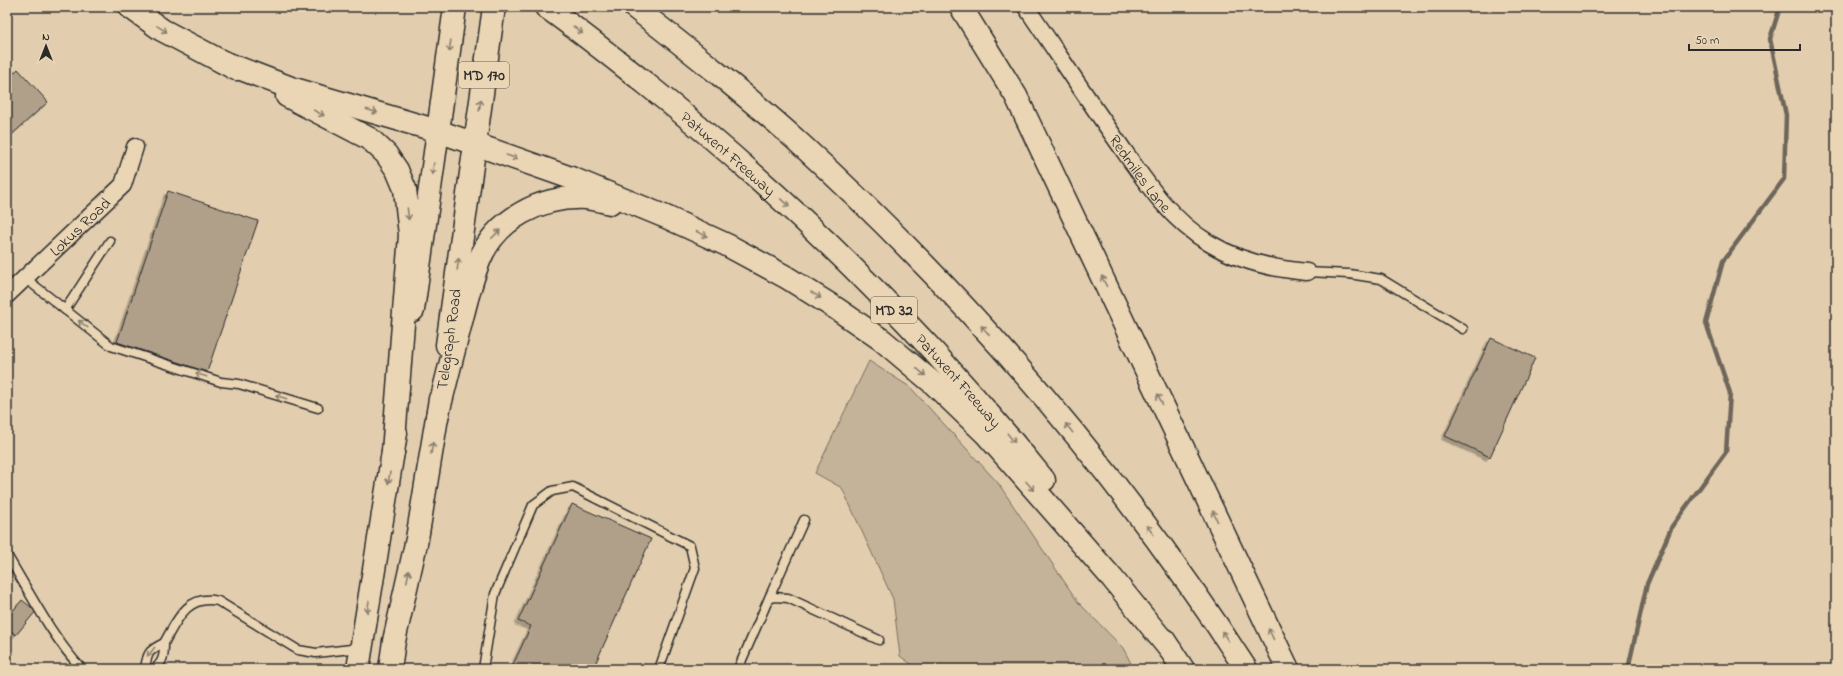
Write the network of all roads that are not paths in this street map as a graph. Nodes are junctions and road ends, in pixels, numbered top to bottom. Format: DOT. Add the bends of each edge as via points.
graph roads {
  1 [pos="130,7"];
  2 [pos="455,7"];
  3 [pos="494,7"];
  4 [pos="546,7"];
  5 [pos="634,7"];
  6 [pos="961,7"];
  7 [pos="1026,7"];
  8 [pos="223,62"];
  9 [pos="438,131"];
  10 [pos="475,144"];
  11 [pos="135,147"];
  12 [pos="666,217"];
  13 [pos="110,241"];
  14 [pos="1307,272"];
  15 [pos="25,278"];
  16 [pos="7,295"];
  17 [pos="65,310"];
  18 [pos="1463,329"];
  19 [pos="318,408"];
  20 [pos="437,417"];
  21 [pos="393,452"];
  22 [pos="804,520"];
  23 [pos="7,555"];
  24 [pos="769,598"];
  25 [pos="879,640"];
  26 [pos="164,643"];
  27 [pos="361,648"];
  28 [pos="1178,660"];
  29 [pos="82,669"];
  30 [pos="145,669"];
  31 [pos="154,669"];
  32 [pos="358,669"];
  33 [pos="390,669"];
  34 [pos="483,669"];
  35 [pos="659,669"];
  36 [pos="738,669"];
  37 [pos="1246,669"];
  38 [pos="1288,669"];
  1 -- 8 [label="main road, one-way" via="162,30"];
  2 -- 9 [label="main road, MD 170, one-way"];
  10 -- 3 [label="main road, Telegraph Road / MD 170, one-way"];
  4 -- 28 [label="main road, Patuxent Freeway / MD 32, one-way" via="689,118 760,179 908,323 999,424 1042,477 1117,572"];
  37 -- 5 [label="main road, one-way" via="1154,536 1090,454 1034,384 947,288 862,202 794,139 721,76"];
  38 -- 6 [label="main road, one-way" via="1026,116 989,50"];
  7 -- 14 [label="street, Redmiles Lane" via="1154,193 1185,225 1209,243 1245,260 1264,266"];
  8 -- 9 [label="main road, one-way" via="291,88"];
  8 -- 21 [label="main road, one-way" via="370,139 386,154 397,170 405,189 410,235"];
  9 -- 10 [label="main road"];
  9 -- 21 [label="main road, MD 170, one-way"];
  10 -- 12 [label="main road, one-way" via="570,178"];
  20 -- 10 [label="main road, Telegraph Road / MD 170, one-way"];
  11 -- 15 [label="street, Lokus Road" via="123,184"];
  20 -- 12 [label="main road, one-way" via="479,260 490,241 509,221 535,206 567,198 588,198"];
  12 -- 28 [label="main road, one-way" via="727,245 837,309 882,340 934,384 986,434 1112,578"];
  13 -- 17 [label="lane"];
  14 -- 18 [label="lane" via="1349,274 1381,280"];
  15 -- 16 [label="street, Lokus Road"];
  15 -- 17 [label="lane"];
  19 -- 17 [label="lane, one-way" via="239,384 221,382 111,346"];
  33 -- 20 [label="main road, Telegraph Road / MD 170, one-way" via="417,539"];
  21 -- 27 [label="main road, MD 170, one-way"];
  22 -- 24 [label="lane"];
  23 -- 29 [label="lane" via="48,624"];
  24 -- 25 [label="lane" via="788,598"];
  24 -- 36 [label="lane"];
  26 -- 27 [label="lane" via="191,603 207,598 218,601 298,650 316,653"];
  26 -- 30 [label="lane, one-way" via="152,648"];
  26 -- 31 [label="lane" via="164,657"];
  27 -- 32 [label="main road, MD 170"];
  34 -- 35 [label="lane" via="495,594 533,505 552,491 573,487 690,546 695,568"];
}
